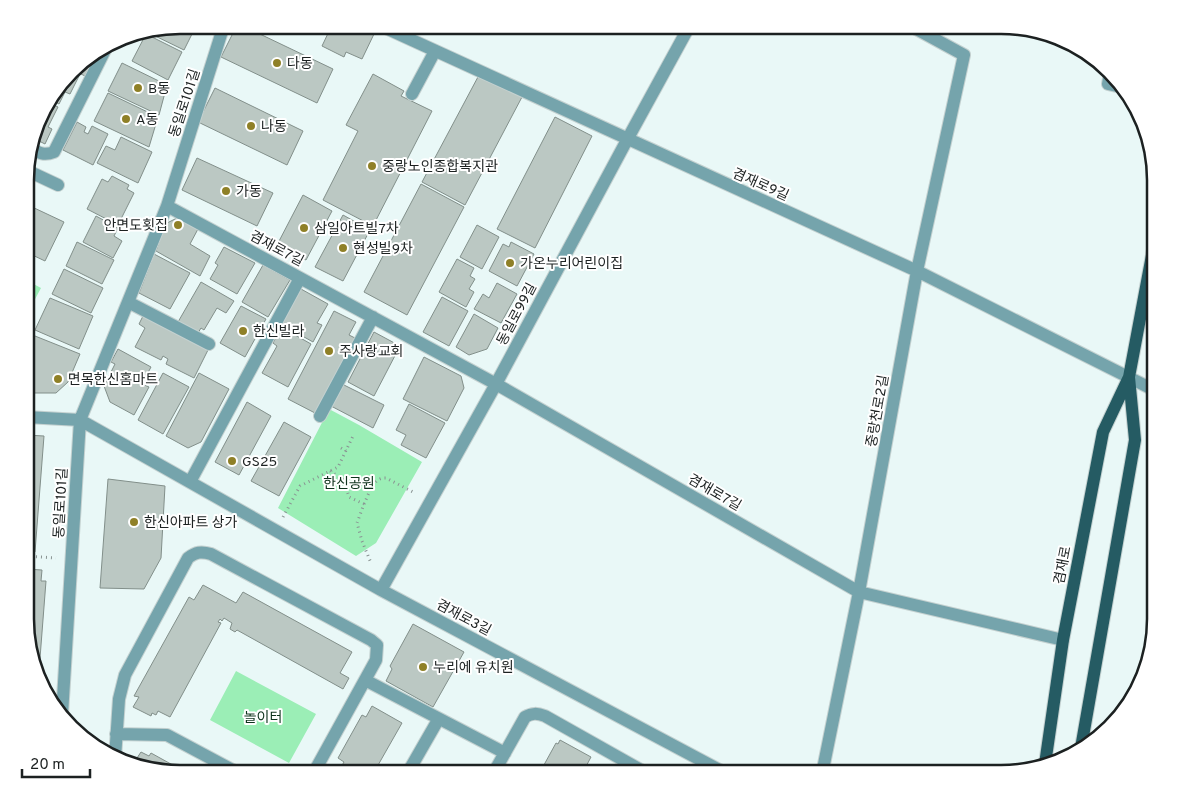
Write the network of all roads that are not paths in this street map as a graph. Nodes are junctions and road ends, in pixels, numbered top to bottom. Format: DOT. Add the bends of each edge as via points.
graph roads {
  1 [pos="221,34"];
  2 [pos="398,34"];
  3 [pos="685,34"];
  4 [pos="926,34"];
  5 [pos="435,51"];
  6 [pos="102,56"];
  7 [pos="412,94"];
  8 [pos="627,140"];
  9 [pos="37,152"];
  10 [pos="34,174"];
  11 [pos="58,185"];
  12 [pos="167,206"];
  13 [pos="917,271"];
  14 [pos="300,278"];
  15 [pos="1147,280"];
  16 [pos="128,302"];
  17 [pos="373,317"];
  18 [pos="209,344"];
  19 [pos="1128,377"];
  20 [pos="496,384"];
  21 [pos="1147,386"];
  22 [pos="320,416"];
  23 [pos="34,417"];
  24 [pos="80,420"];
  25 [pos="190,482"];
  26 [pos="381,590"];
  27 [pos="859,592"];
  28 [pos="1063,640"];
  29 [pos="365,680"];
  30 [pos="63,706"];
  31 [pos="438,720"];
  32 [pos="116,734"];
  33 [pos="1082,741"];
  34 [pos="115,750"];
  35 [pos="505,754"];
  36 [pos="1046,758"];
  37 [pos="223,765"];
  38 [pos="318,765"];
  39 [pos="412,765"];
  40 [pos="498,765"];
  41 [pos="632,765"];
  42 [pos="710,765"];
  43 [pos="824,765"];
  1 -- 12 [label="street, 동일로101길"];
  2 -- 5 [label="street, 겸재로9길"];
  3 -- 8 [label="street, 동일로99길"];
  4 -- 13 [label="street, 중랑천로2길" via="964,55"];
  5 -- 7 [label="street"];
  5 -- 8 [label="street, 겸재로9길"];
  6 -- 9 [label="street" via="54,152"];
  8 -- 13 [label="street, 겸재로9길"];
  8 -- 20 [label="street, 동일로99길"];
  10 -- 11 [label="street"];
  12 -- 14 [label="street, 겸재로7길"];
  12 -- 16 [label="street, 동일로101길"];
  13 -- 19 [label="street, 겸재로9길"];
  13 -- 27 [label="street, 중랑천로2길"];
  14 -- 17 [label="street, 겸재로7길"];
  14 -- 25 [label="street"];
  15 -- 19 [label="main road, 겸재로"];
  16 -- 18 [label="street"];
  16 -- 24 [label="street, 동일로101길"];
  17 -- 20 [label="street, 겸재로7길"];
  17 -- 22 [label="street"];
  19 -- 21 [label="street, 겸재로9길"];
  19 -- 28 [label="main road, 겸재로" via="1103,432"];
  19 -- 33 [label="main road, 겸재로" via="1135,440"];
  20 -- 26 [label="street, 동일로99길"];
  20 -- 27 [label="street, 겸재로7길"];
  23 -- 24 [label="street"];
  24 -- 25 [label="street, 겸재로3길"];
  24 -- 30 [label="street, 동일로101길"];
  25 -- 26 [label="street, 겸재로3길"];
  26 -- 42 [label="street, 겸재로3길"];
  27 -- 28 [label="street, 겸재로7길"];
  27 -- 43 [label="street, 중랑천로2길"];
  28 -- 36 [label="main road, 겸재로"];
  29 -- 31 [label="street"];
  29 -- 32 [label="street" via="376,660 377,645 211,554 195,553 188,558 125,675"];
  29 -- 38 [label="street"];
  31 -- 35 [label="street"];
  31 -- 39 [label="street"];
  32 -- 34 [label="street"];
  32 -- 37 [label="street" via="167,735"];
  35 -- 40 [label="street"];
  35 -- 41 [label="street" via="525,718 537,713"];
}
